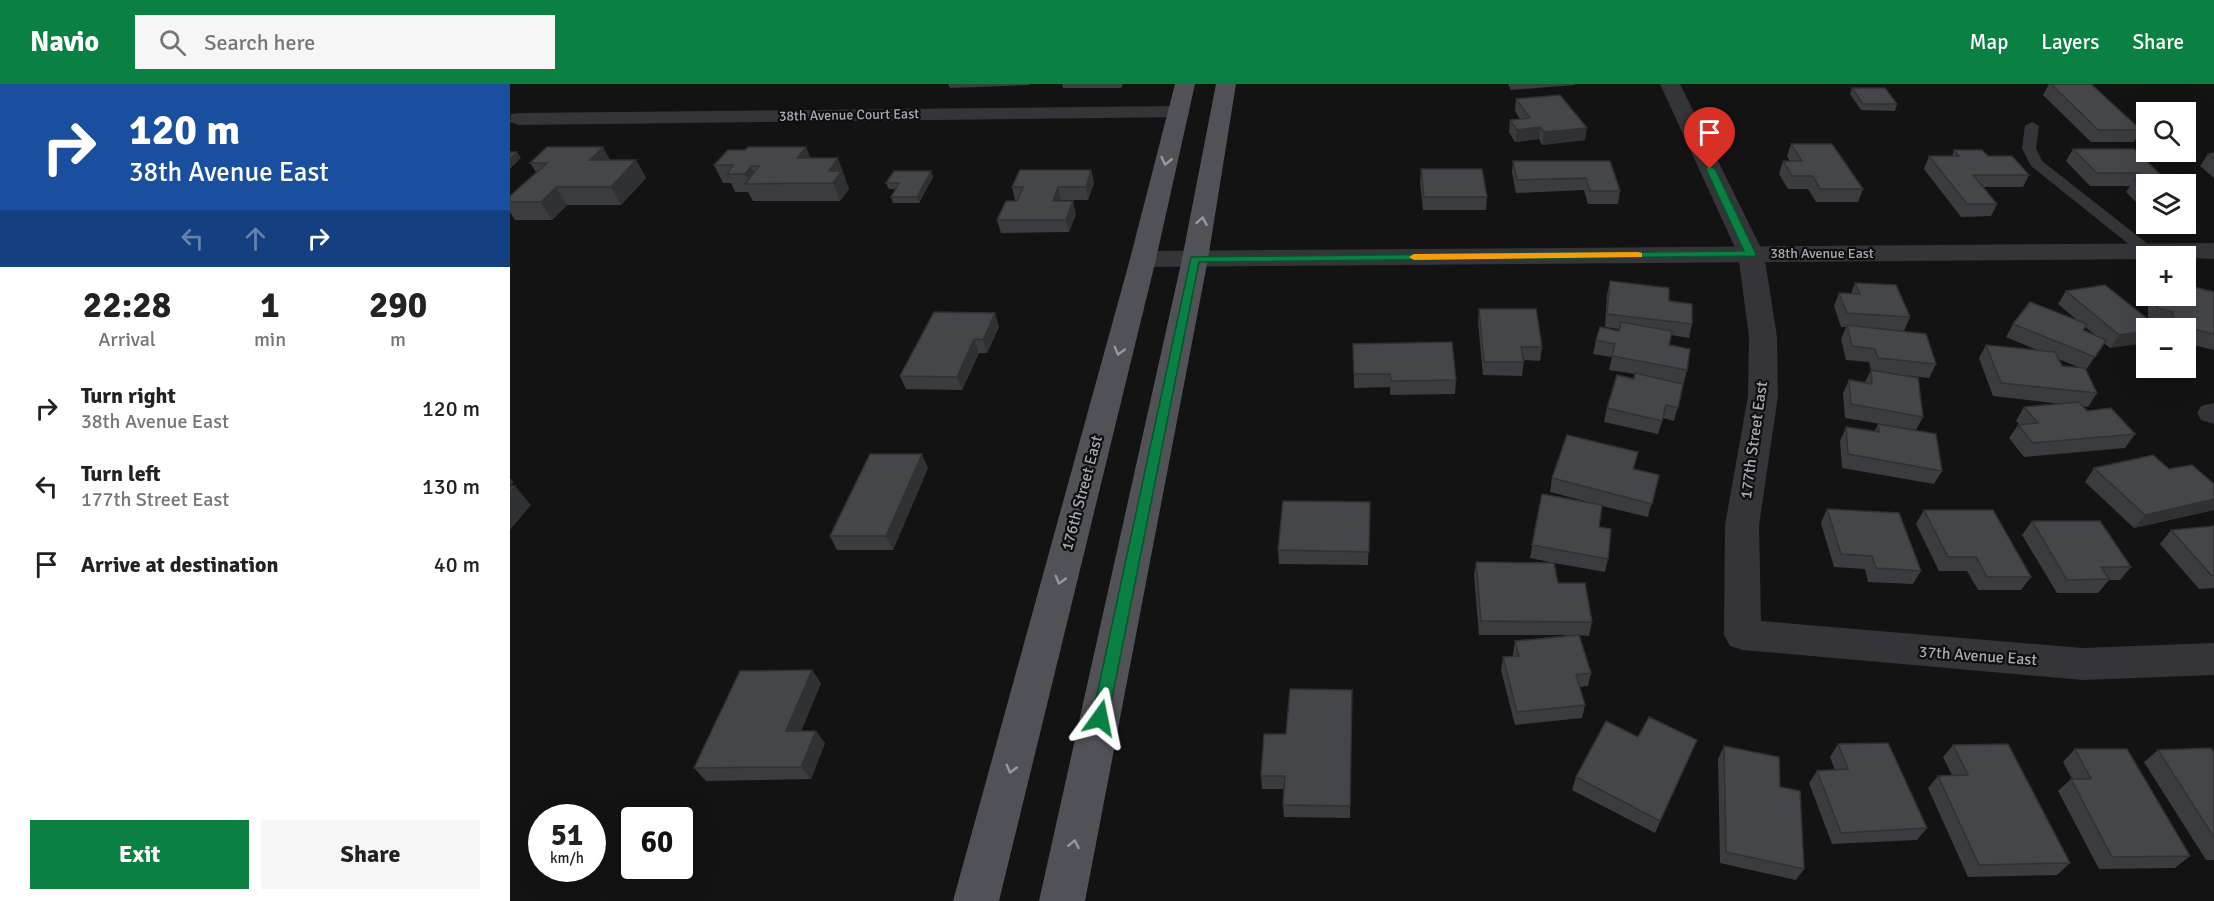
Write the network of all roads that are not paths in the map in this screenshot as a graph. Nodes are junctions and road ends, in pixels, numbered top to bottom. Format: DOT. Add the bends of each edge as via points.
graph roads {
  1 [pos="1226,84"];
  2 [pos="1670,84"];
  3 [pos="1181,98"];
  4 [pos="519,119"];
  5 [pos="2032,126"];
  6 [pos="2141,246"];
  7 [pos="2196,250"];
  8 [pos="2214,250"];
  9 [pos="2136,251"];
  10 [pos="1751,254"];
  11 [pos="1143,259"];
  12 [pos="1195,259"];
  13 [pos="1743,635"];
  14 [pos="2214,659"];
  15 [pos="976,901"];
  16 [pos="1062,901"];
  12 -- 1 [label="main road, one-way"];
  2 -- 10 [label="street, 177th Street East"];
  3 -- 4 [label="street, 38th Avenue Court East"];
  3 -- 11 [label="main road, 176th Street East, one-way"];
  5 -- 6 [label="lane" via="2029,148 2036,163"];
  7 -- 8 [label="street, 38th Avenue East"];
  9 -- 10 [label="street, 38th Avenue East"];
  10 -- 12 [label="street, 38th Avenue East"];
  10 -- 13 [label="street, 177th Street East" via="1763,337 1763,396 1742,525"];
  11 -- 12 [label="street, 38th Avenue East"];
  11 -- 15 [label="main road, 176th Street East, one-way"];
  16 -- 12 [label="main road, one-way"];
  13 -- 14 [label="street, 37th Avenue East" via="2083,664"];
}
